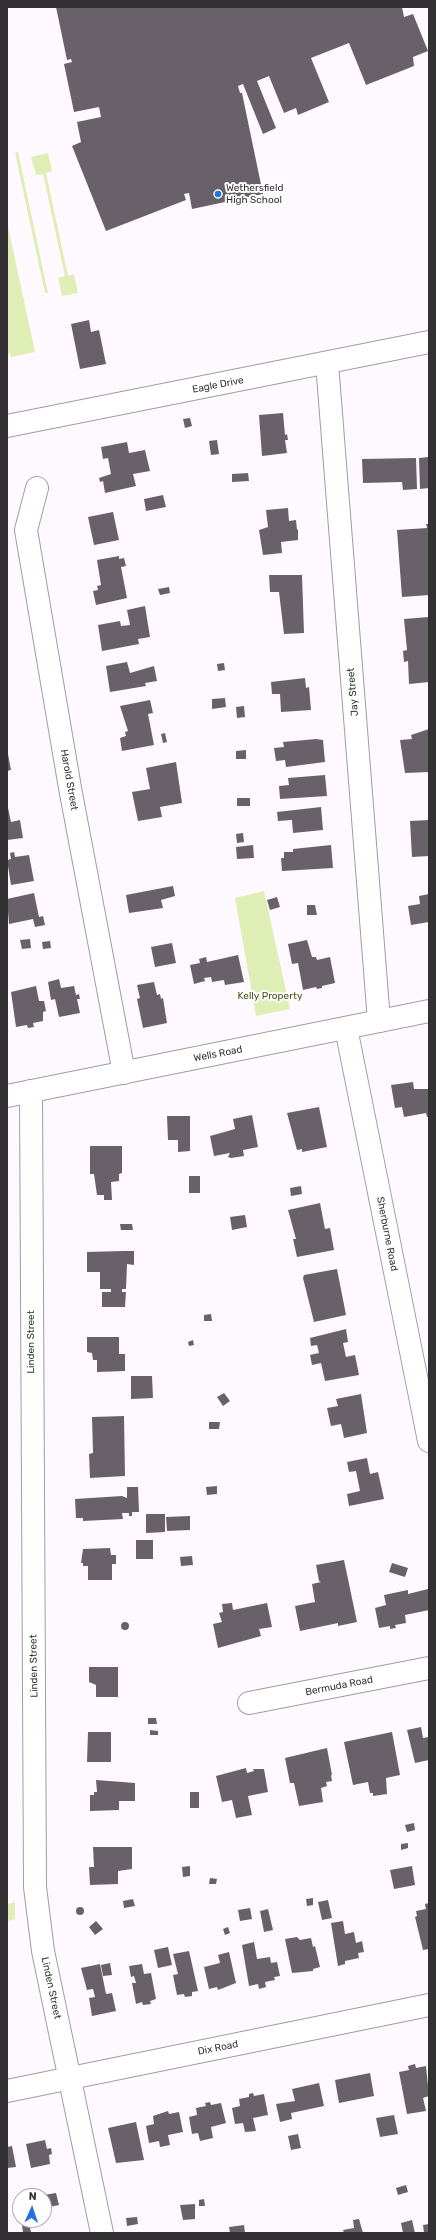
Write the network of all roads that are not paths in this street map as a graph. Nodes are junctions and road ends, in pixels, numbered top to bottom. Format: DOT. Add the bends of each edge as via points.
graph roads {
  1 [pos="429,342"];
  2 [pos="327,363"];
  3 [pos="7,426"];
  4 [pos="37,488"];
  5 [pos="429,1011"];
  6 [pos="379,1021"];
  7 [pos="346,1028"];
  8 [pos="124,1073"];
  9 [pos="31,1091"];
  10 [pos="7,1096"];
  11 [pos="429,1441"];
  12 [pos="429,1668"];
  13 [pos="249,1704"];
  14 [pos="429,2005"];
  15 [pos="70,2078"];
  16 [pos="7,2091"];
  17 [pos="102,2233"];
  1 -- 2 [label="street, Eagle Drive"];
  2 -- 3 [label="street, Eagle Drive"];
  2 -- 6 [label="street, Jay Street"];
  4 -- 8 [label="street, Harold Street" via="26,530 70,788"];
  5 -- 6 [label="street, Wells Road"];
  6 -- 7 [label="street, Wells Road"];
  7 -- 8 [label="street, Wells Road"];
  7 -- 11 [label="street, Sherburne Road"];
  8 -- 9 [label="street, Wells Road"];
  9 -- 10 [label="street, Wells Road"];
  9 -- 15 [label="street, Linden Street" via="35,1887 43,1951"];
  12 -- 13 [label="street, Bermuda Road"];
  14 -- 15 [label="street, Dix Road"];
  15 -- 16 [label="street, Dix Road"];
  15 -- 17 [label="street, Linden Street"];
}
